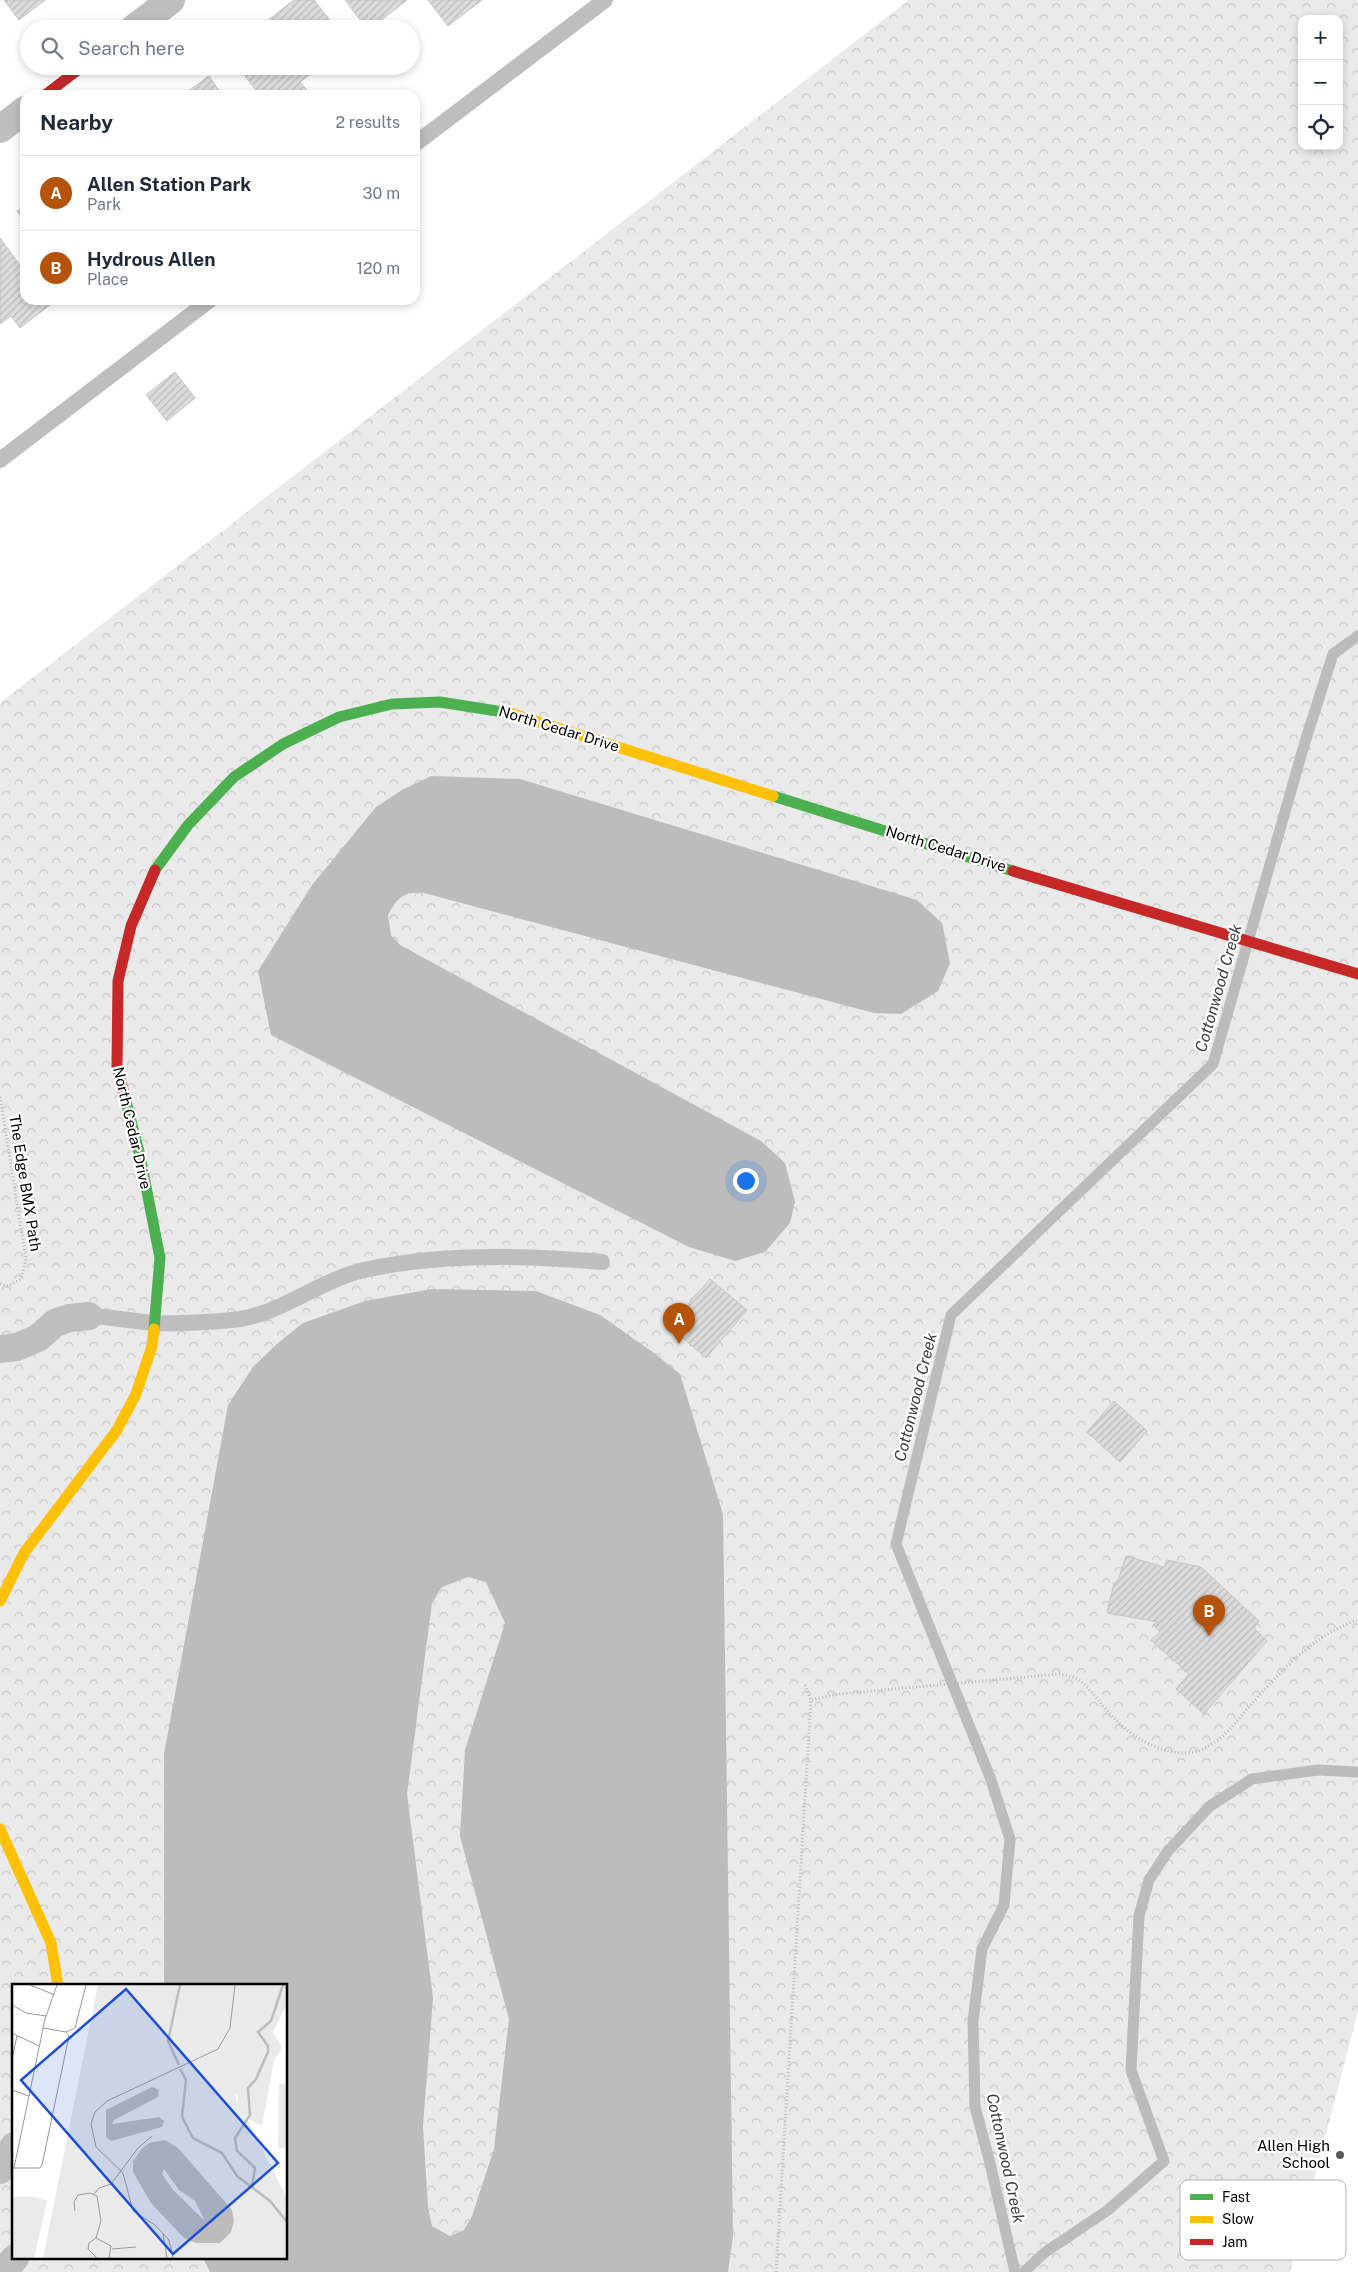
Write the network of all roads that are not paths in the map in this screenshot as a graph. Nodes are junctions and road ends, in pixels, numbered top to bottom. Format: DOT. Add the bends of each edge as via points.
graph roads {
  1 [pos="171,0"];
  2 [pos="604,0"];
  3 [pos="145,20"];
  4 [pos="71,75"];
  5 [pos="52,90"];
  6 [pos="20,114"];
  7 [pos="0,129"];
  8 [pos="420,140"];
  9 [pos="203,305"];
  10 [pos="0,460"];
  11 [pos="1358,974"];
  12 [pos="602,1262"];
  13 [pos="89,1316"];
  14 [pos="154,1323"];
  15 [pos="0,1349"];
  16 [pos="0,1600"];
  17 [pos="0,1828"];
  18 [pos="58,1984"];
  19 [pos="12,2149"];
  20 [pos="0,2170"];
  21 [pos="13,2260"];
  22 [pos="3,2272"];
  1 -- 3 [label="street"];
  2 -- 8 [label="lane"];
  4 -- 5 [label="street"];
  6 -- 7 [label="street"];
  9 -- 10 [label="lane"];
  11 -- 14 [label="street, North Cedar Drive" via="501,710 440,702 392,704 338,717 283,744 234,777 188,825 151,876 131,926 118,981 117,1066 140,1156 160,1258"];
  12 -- 14 [label="lane" via="486,1257 363,1270 241,1319"];
  13 -- 14 [label="lane"];
  13 -- 15 [label="street" via="55,1323 38,1338 17,1347"];
  14 -- 16 [label="street, North Cedar Drive" via="152,1346 136,1394 117,1430 24,1553"];
  17 -- 18 [label="street" via="51,1943"];
  19 -- 20 [label="street"];
  21 -- 22 [label="street"];
}
